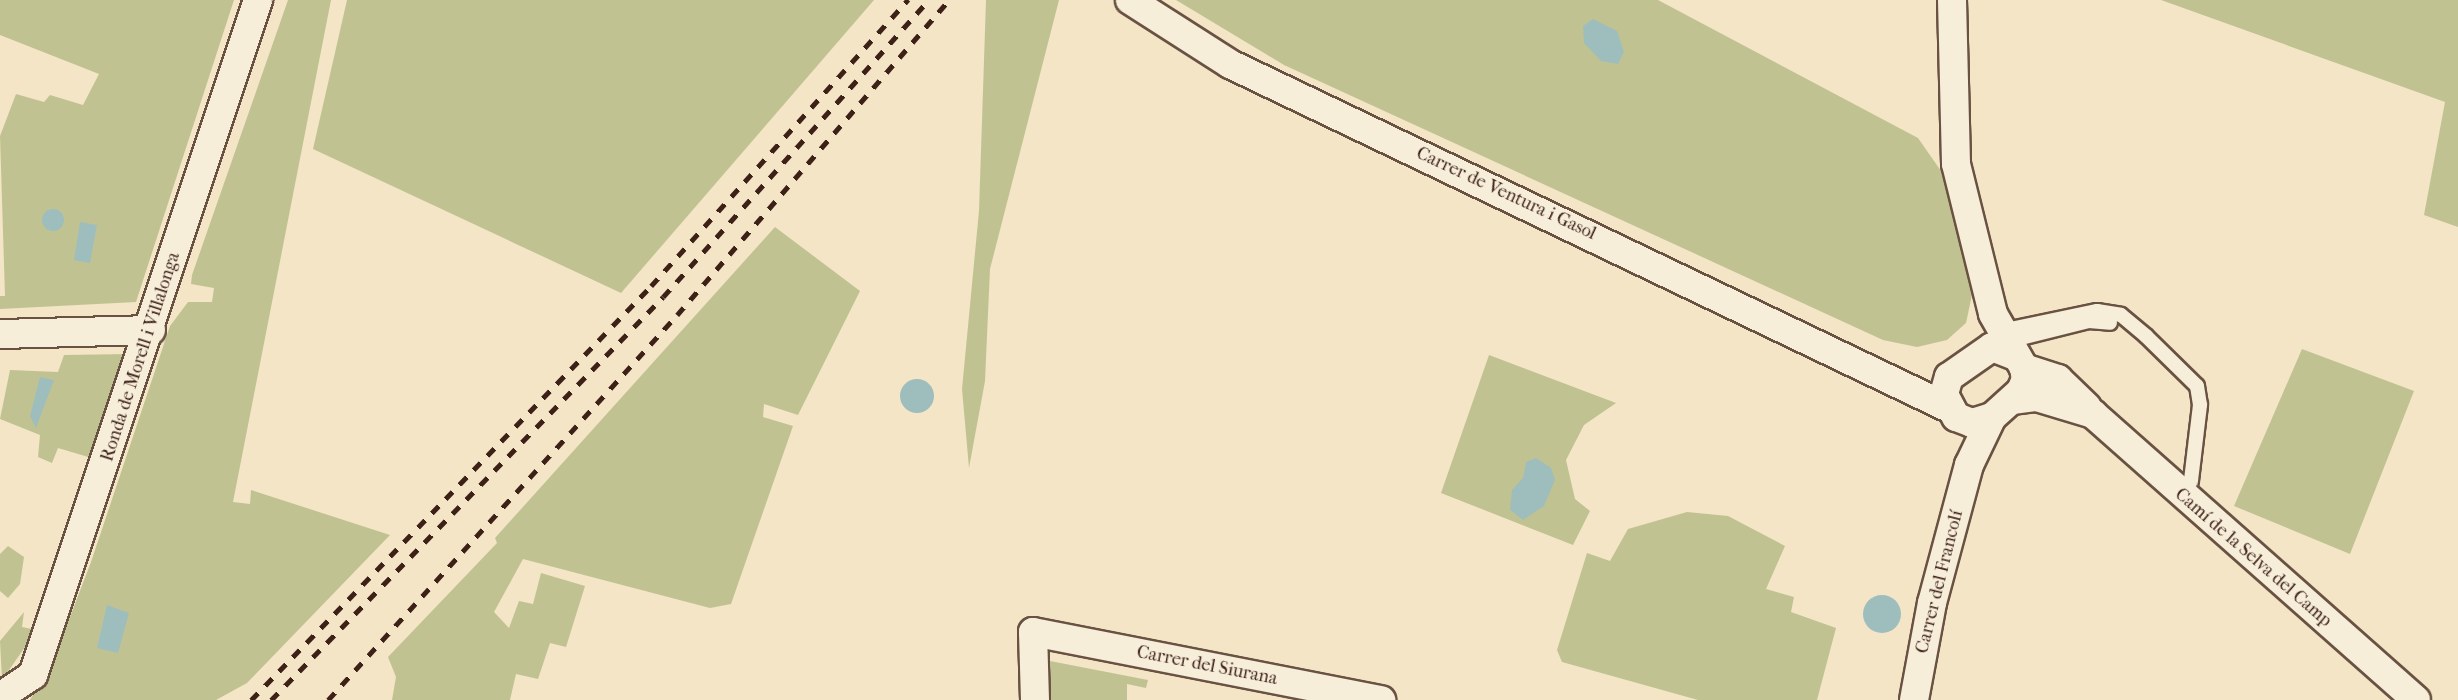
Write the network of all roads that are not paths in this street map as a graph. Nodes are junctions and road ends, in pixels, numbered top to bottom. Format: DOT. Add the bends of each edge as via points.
graph roads {
  1 [pos="258,0"];
  2 [pos="1130,0"];
  3 [pos="1952,0"];
  4 [pos="2110,323"];
  5 [pos="151,330"];
  6 [pos="2052,333"];
  7 [pos="2070,333"];
  8 [pos="0,334"];
  9 [pos="2003,343"];
  10 [pos="1890,376"];
  11 [pos="1949,377"];
  12 [pos="2002,409"];
  13 [pos="2093,414"];
  14 [pos="1955,415"];
  15 [pos="1970,465"];
  16 [pos="2180,482"];
  17 [pos="0,697"];
  18 [pos="1035,700"];
  19 [pos="1382,700"];
  20 [pos="1914,700"];
  21 [pos="2416,700"];
  1 -- 5 [label="street, Ronda de Morell i Villalonga"];
  2 -- 10 [label="street, Carrer de Ventura i Gasol" via="1230,64"];
  3 -- 9 [label="street" via="1956,164"];
  4 -- 6 [label="lane" via="2089,321"];
  5 -- 8 [label="street"];
  5 -- 17 [label="street, Ronda de Morell i Villalonga" via="33,675"];
  6 -- 7 [label="lane"];
  6 -- 9 [label="lane"];
  9 -- 11 [label="street"];
  9 -- 12 [label="street, Carrer del Francolí" via="2024,385"];
  9 -- 13 [label="street, Camí de la Selva del Camp" via="2058,379"];
  9 -- 16 [label="lane" via="2097,311 2121,315 2197,386 2200,405"];
  10 -- 11 [label="street, Carrer de Ventura i Gasol"];
  10 -- 14 [label="street, Carrer de Ventura i Gasol"];
  11 -- 14 [label="street, Carrer del Francolí" via="1944,394"];
  12 -- 13 [label="street, Camí de la Selva del Camp" via="2037,397"];
  12 -- 14 [label="street, Camí de la Selva del Camp"];
  12 -- 15 [label="street, Carrer del Francolí"];
  13 -- 16 [label="street, Camí de la Selva del Camp"];
  14 -- 15 [label="street, Carrer del Francolí"];
  15 -- 20 [label="street, Carrer del Francolí" via="1932,603"];
  16 -- 21 [label="street, Camí de la Selva del Camp"];
  18 -- 19 [label="street, Carrer del Siurana" via="1033,632"];
}
